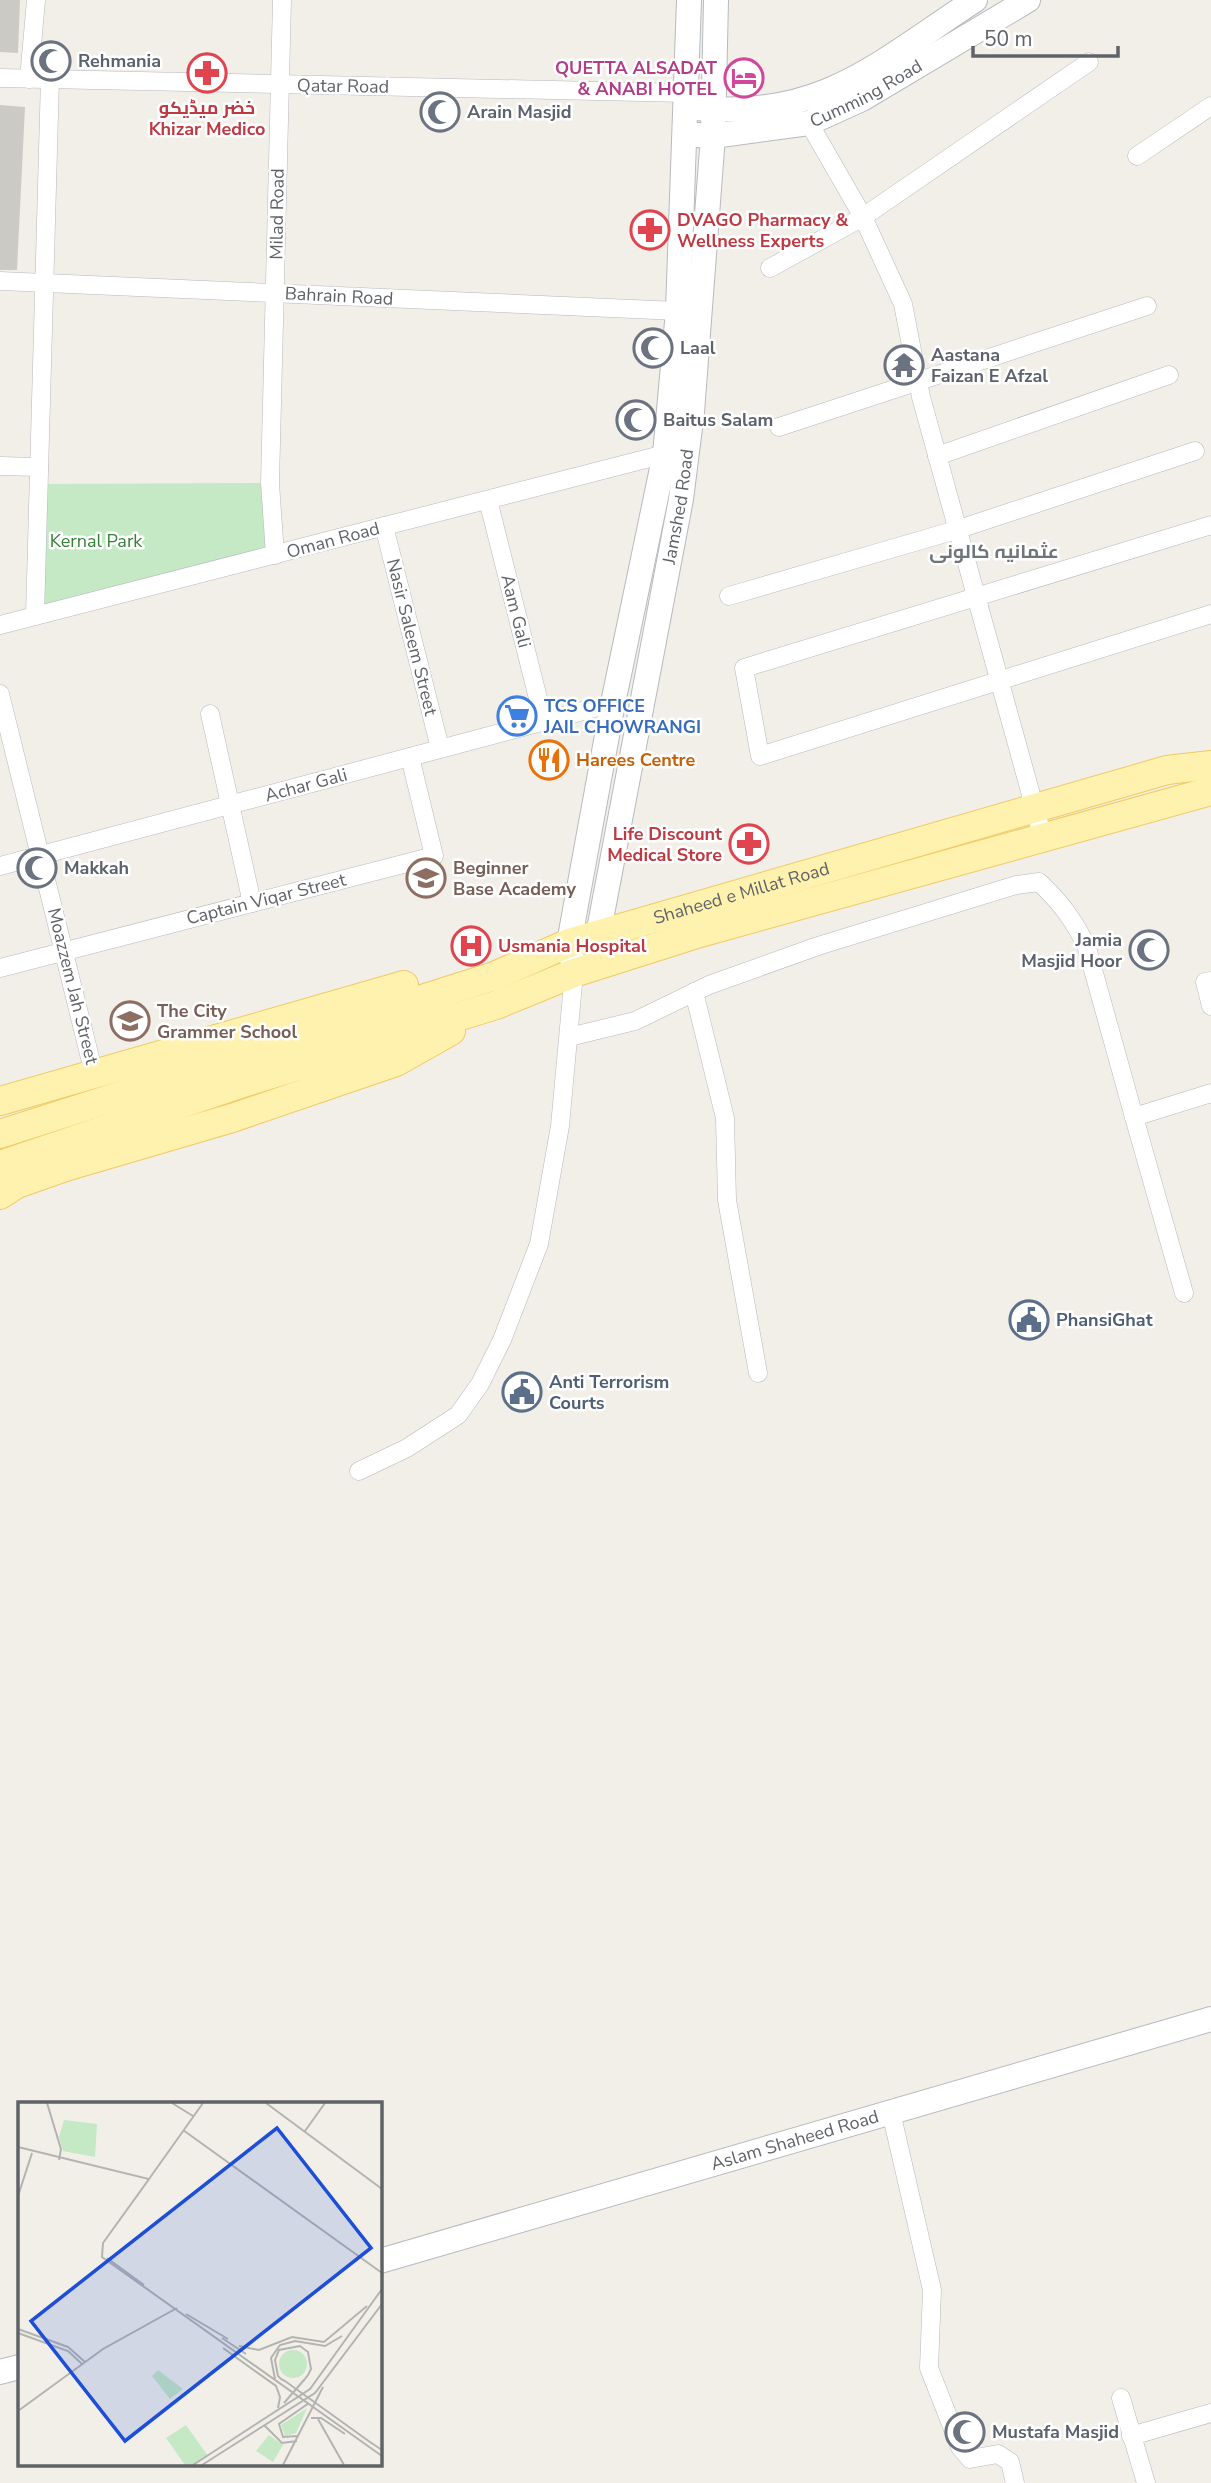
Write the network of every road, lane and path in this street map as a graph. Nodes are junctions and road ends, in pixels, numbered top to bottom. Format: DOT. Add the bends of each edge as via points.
graph roads {
  1 [pos="36,0"];
  2 [pos="282,0"];
  3 [pos="689,0"];
  4 [pos="716,0"];
  5 [pos="975,0"];
  6 [pos="1028,0"];
  7 [pos="1088,62"];
  8 [pos="0,78"];
  9 [pos="29,79"];
  10 [pos="50,79"];
  11 [pos="280,84"];
  12 [pos="686,100"];
  13 [pos="1211,106"];
  14 [pos="714,109"];
  15 [pos="809,123"];
  16 [pos="686,135"];
  17 [pos="713,136"];
  18 [pos="1137,156"];
  19 [pos="863,217"];
  20 [pos="771,268"];
  21 [pos="0,281"];
  22 [pos="44,283"];
  23 [pos="275,293"];
  24 [pos="1147,306"];
  25 [pos="678,311"];
  26 [pos="1169,375"];
  27 [pos="918,383"];
  28 [pos="779,427"];
  29 [pos="1195,452"];
  30 [pos="665,454"];
  31 [pos="936,456"];
  32 [pos="0,466"];
  33 [pos="39,467"];
  34 [pos="488,500"];
  35 [pos="384,526"];
  36 [pos="1211,526"];
  37 [pos="956,530"];
  38 [pos="275,555"];
  39 [pos="729,596"];
  40 [pos="975,600"];
  41 [pos="1211,614"];
  42 [pos="35,616"];
  43 [pos="0,625"];
  44 [pos="998,681"];
  45 [pos="0,694"];
  46 [pos="612,703"];
  47 [pos="210,714"];
  48 [pos="544,722"];
  49 [pos="440,748"];
  50 [pos="7,755"];
  51 [pos="410,757"];
  52 [pos="1211,765"];
  53 [pos="1211,792"];
  54 [pos="231,805"];
  55 [pos="1034,808"];
  56 [pos="1043,838"];
  57 [pos="40,856"];
  58 [pos="0,866"];
  59 [pos="252,902"];
  60 [pos="598,935"];
  61 [pos="64,951"];
  62 [pos="578,959"];
  63 [pos="0,968"];
  64 [pos="494,976"];
  65 [pos="1211,981"];
  66 [pos="694,992"];
  67 [pos="496,1005"];
  68 [pos="1211,1006"];
  69 [pos="569,1037"];
  70 [pos="94,1074"];
  71 [pos="1211,1093"];
  72 [pos="0,1101"];
  73 [pos="1134,1117"];
  74 [pos="0,1134"];
  75 [pos="0,1165"];
  76 [pos="0,1195"];
  77 [pos="1184,1293"];
  78 [pos="758,1373"];
  79 [pos="359,1471"];
  80 [pos="1211,2020"];
  81 [pos="891,2112"];
  82 [pos="382,2260"];
  83 [pos="18,2367"];
  84 [pos="0,2372"];
  85 [pos="1121,2398"];
  86 [pos="1211,2413"];
  87 [pos="1131,2436"];
  88 [pos="1015,2483"];
  89 [pos="1146,2483"];
  1 -- 9 [label="street"];
  2 -- 11 [label="street, Milad Road"];
  3 -- 12 [label="main road, Jamshed Road"];
  4 -- 14 [label="main road, Jamshed Road"];
  5 -- 14 [label="main road, Cumming Road" via="868,71 809,99 778,107"];
  6 -- 15 [label="main road, Cumming Road" via="883,88"];
  7 -- 19 [label="street"];
  8 -- 9 [label="street, Qatar Road"];
  9 -- 10 [label="street, Qatar Road"];
  10 -- 11 [label="street, Qatar Road"];
  10 -- 22 [label="street"];
  11 -- 12 [label="street, Qatar Road"];
  11 -- 23 [label="street, Milad Road"];
  12 -- 14 [label="main road, Cumming Road"];
  12 -- 16 [label="main road, Jamshed Road"];
  13 -- 18 [label="street"];
  14 -- 17 [label="main road, Jamshed Road"];
  15 -- 17 [label="main road, Cumming Road"];
  15 -- 19 [label="street"];
  16 -- 17 [label="main road, Cumming Road"];
  16 -- 25 [label="main road, Jamshed Road"];
  17 -- 60 [label="main road, Jamshed Road" via="681,499"];
  19 -- 20 [label="street"];
  19 -- 27 [label="street" via="903,304"];
  21 -- 22 [label="street, Bahrain Road"];
  22 -- 23 [label="street, Bahrain Road"];
  22 -- 33 [label="street"];
  23 -- 25 [label="street, Bahrain Road"];
  23 -- 38 [label="street, Milad Road" via="270,483"];
  24 -- 27 [label="street"];
  25 -- 30 [label="main road, Jamshed Road"];
  26 -- 31 [label="street"];
  27 -- 28 [label="street"];
  27 -- 31 [label="street"];
  29 -- 37 [label="street"];
  30 -- 34 [label="street, Oman Road"];
  30 -- 46 [label="main road, Jamshed Road"];
  31 -- 37 [label="street"];
  32 -- 33 [label="street"];
  33 -- 42 [label="street"];
  34 -- 35 [label="street, Oman Road"];
  34 -- 48 [label="street, Aam Gali"];
  35 -- 38 [label="street, Oman Road"];
  35 -- 49 [label="street, Nasir Saleem Street"];
  36 -- 40 [label="street"];
  37 -- 39 [label="street"];
  37 -- 40 [label="street"];
  38 -- 42 [label="street, Oman Road"];
  40 -- 44 [label="street"];
  40 -- 44 [label="street" via="744,668 760,756"];
  41 -- 44 [label="street"];
  42 -- 43 [label="street, Oman Road"];
  44 -- 55 [label="street"];
  45 -- 50 [label="street, Moazzem Jah Street"];
  46 -- 48 [label="street, Achar Gali"];
  46 -- 62 [label="main road, Jamshed Road"];
  47 -- 54 [label="street"];
  48 -- 49 [label="street, Achar Gali"];
  49 -- 51 [label="street, Achar Gali"];
  50 -- 57 [label="street, Moazzem Jah Street"];
  51 -- 54 [label="street, Achar Gali"];
  51 -- 59 [label="street, Captain Viqar Street" via="433,856"];
  52 -- 55 [label="main road, Shaheed e Millat Road" via="1167,770"];
  53 -- 56 [label="main road, Shaheed e Millat Road"];
  54 -- 57 [label="street, Achar Gali"];
  54 -- 59 [label="street"];
  55 -- 56 [label="street"];
  55 -- 60 [label="main road, Shaheed e Millat Road"];
  56 -- 62 [label="main road, Shaheed e Millat Road" via="700,933"];
  57 -- 58 [label="street, Achar Gali"];
  57 -- 61 [label="street, Moazzem Jah Street"];
  59 -- 61 [label="street, Captain Viqar Street"];
  60 -- 62 [label="main road, Shaheed e Millat Road"];
  61 -- 63 [label="street, Captain Viqar Street"];
  61 -- 70 [label="street, Moazzem Jah Street"];
  62 -- 64 [label="main road, Shaheed e Millat Road"];
  62 -- 67 [label="main road"];
  62 -- 69 [label="street"];
  64 -- 70 [label="main road" via="469,965 324,1011"];
  64 -- 74 [label="main road, Shaheed e Millat Road"];
  65 -- 68 [label="street" via="1205,982"];
  66 -- 69 [label="street" via="635,1021"];
  66 -- 73 [label="street" via="818,946 1016,885 1039,882 1077,924 1087,948"];
  66 -- 78 [label="street" via="725,1118 727,1200"];
  67 -- 75 [label="main road"];
  67 -- 76 [label="main road" via="396,1062 232,1118 65,1167"];
  69 -- 79 [label="street" via="560,1126 539,1244 502,1340 458,1415 407,1448"];
  70 -- 72 [label="main road"];
  71 -- 73 [label="street"];
  73 -- 77 [label="street"];
  80 -- 81 [label="main road, Aslam Shaheed Road"];
  81 -- 82 [label="main road, Aslam Shaheed Road"];
  81 -- 88 [label="street" via="932,2290 929,2368 960,2447 970,2459 998,2454 1010,2462"];
  83 -- 84 [label="main road"];
  85 -- 87 [label="street"];
  86 -- 87 [label="street"];
  87 -- 89 [label="street"];
}
